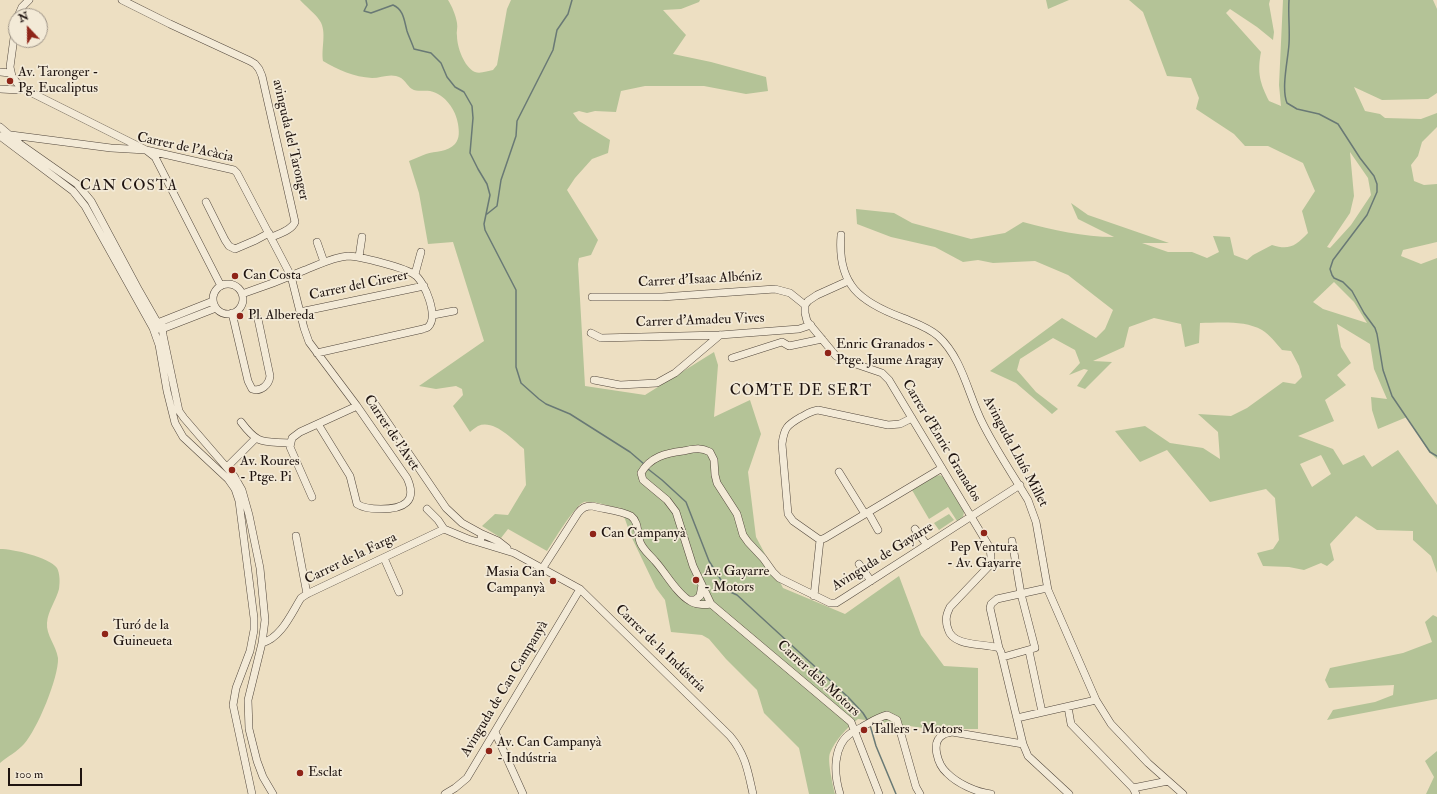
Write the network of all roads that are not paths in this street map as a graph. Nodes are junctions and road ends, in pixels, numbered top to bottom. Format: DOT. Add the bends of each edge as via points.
graph roads {
  1 [pos="29,0"];
  2 [pos="122,0"];
  3 [pos="22,8"];
  4 [pos="12,48"];
  5 [pos="0,72"];
  6 [pos="10,73"];
  7 [pos="23,88"];
  8 [pos="0,89"];
  9 [pos="0,127"];
  10 [pos="0,136"];
  11 [pos="11,136"];
  12 [pos="35,138"];
  13 [pos="29,150"];
  14 [pos="146,150"];
  15 [pos="206,202"];
  16 [pos="271,235"];
  17 [pos="841,235"];
  18 [pos="362,237"];
  19 [pos="317,242"];
  20 [pos="421,252"];
  21 [pos="359,257"];
  22 [pos="324,262"];
  23 [pos="414,274"];
  24 [pos="291,276"];
  25 [pos="848,281"];
  26 [pos="221,286"];
  27 [pos="424,286"];
  28 [pos="242,294"];
  29 [pos="592,296"];
  30 [pos="215,305"];
  31 [pos="805,305"];
  32 [pos="454,311"];
  33 [pos="300,312"];
  34 [pos="232,313"];
  35 [pos="147,315"];
  36 [pos="433,315"];
  37 [pos="258,319"];
  38 [pos="160,324"];
  39 [pos="811,325"];
  40 [pos="153,328"];
  41 [pos="591,333"];
  42 [pos="720,335"];
  43 [pos="822,339"];
  44 [pos="159,345"];
  45 [pos="317,353"];
  46 [pos="732,358"];
  47 [pos="594,380"];
  48 [pos="373,401"];
  49 [pos="357,406"];
  50 [pos="912,418"];
  51 [pos="241,422"];
  52 [pos="318,424"];
  53 [pos="256,438"];
  54 [pos="290,443"];
  55 [pos="227,467"];
  56 [pos="942,468"];
  57 [pos="839,472"];
  58 [pos="1020,485"];
  59 [pos="312,497"];
  60 [pos="427,509"];
  61 [pos="866,513"];
  62 [pos="971,517"];
  63 [pos="444,529"];
  64 [pos="915,529"];
  65 [pos="878,530"];
  66 [pos="482,534"];
  67 [pos="296,536"];
  68 [pos="820,540"];
  69 [pos="1012,541"];
  70 [pos="480,542"];
  71 [pos="927,545"];
  72 [pos="514,553"];
  73 [pos="384,558"];
  74 [pos="859,564"];
  75 [pos="542,569"];
  76 [pos="870,581"];
  77 [pos="702,584"];
  78 [pos="1047,588"];
  79 [pos="580,589"];
  80 [pos="400,592"];
  81 [pos="307,594"];
  82 [pos="1021,594"];
  83 [pos="814,596"];
  84 [pos="688,600"];
  85 [pos="711,604"];
  86 [pos="262,643"];
  87 [pos="999,648"];
  88 [pos="1030,651"];
  89 [pos="1003,657"];
  90 [pos="1096,700"];
  91 [pos="1068,707"];
  92 [pos="1042,712"];
  93 [pos="1018,718"];
  94 [pos="854,731"];
  95 [pos="495,732"];
  96 [pos="1023,744"];
  97 [pos="1168,781"];
  98 [pos="1134,791"];
  99 [pos="252,794"];
  100 [pos="274,794"];
  101 [pos="445,794"];
  102 [pos="522,794"];
  103 [pos="753,794"];
  104 [pos="840,794"];
  105 [pos="879,794"];
  106 [pos="920,794"];
  107 [pos="991,794"];
  108 [pos="1069,794"];
  109 [pos="1183,794"];
  1 -- 3 [label="street"];
  2 -- 16 [label="street, avinguda del Taronger" via="250,61 259,69 268,99 294,222 290,228"];
  4 -- 6 [label="street"];
  5 -- 6 [label="street"];
  6 -- 7 [label="street"];
  7 -- 8 [label="street"];
  7 -- 14 [label="street"];
  9 -- 11 [label="street"];
  10 -- 35 [label="street" via="62,182 79,198"];
  11 -- 12 [label="street, Carrer de l'Acàcia"];
  11 -- 13 [label="street"];
  12 -- 13 [label="street"];
  12 -- 14 [label="street, Carrer de l'Acàcia"];
  13 -- 38 [label="street" via="77,184 88,196"];
  14 -- 16 [label="street, Carrer de l'Acàcia" via="234,170"];
  14 -- 26 [label="street" via="155,157"];
  15 -- 16 [label="street" via="229,246 235,249"];
  16 -- 24 [label="street, Carrer de l'Acàcia"];
  17 -- 25 [label="street, Avinguda Lluís Millet" via="841,255"];
  18 -- 21 [label="street"];
  19 -- 22 [label="street"];
  20 -- 23 [label="street"];
  21 -- 22 [label="street" via="342,257"];
  21 -- 23 [label="street"];
  22 -- 24 [label="street"];
  23 -- 27 [label="street"];
  24 -- 28 [label="street"];
  24 -- 33 [label="street, Carrer de l'Avet"];
  25 -- 31 [label="street" via="816,295"];
  25 -- 58 [label="street, Avinguda Lluís Millet" via="856,292 869,302 928,329 944,343 955,357 985,428"];
  26 -- 28 [label="street" via="233,285"];
  26 -- 30 [label="street" via="215,292"];
  27 -- 33 [label="street, Carrer del Cirerer"];
  27 -- 36 [label="street"];
  28 -- 34 [label="street" via="242,304"];
  29 -- 31 [label="street, Carrer d'Isaac Albéniz" via="662,297 768,289 790,293"];
  30 -- 34 [label="street" via="223,313"];
  30 -- 38 [label="street"];
  31 -- 39 [label="street, Carrer d'Enric Granados" via="806,317"];
  32 -- 36 [label="street"];
  33 -- 45 [label="street, Carrer de l'Avet" via="306,336"];
  34 -- 37 [label="street" via="248,381 252,389 260,390 270,380 270,376"];
  35 -- 38 [label="street"];
  35 -- 40 [label="street"];
  36 -- 45 [label="street" via="428,327 423,329"];
  38 -- 40 [label="street"];
  38 -- 44 [label="street"];
  38 -- 55 [label="street" via="179,411"];
  39 -- 42 [label="street, Carrer d'Amadeu Vives" via="799,329"];
  39 -- 43 [label="street, Carrer d'Enric Granados"];
  40 -- 44 [label="street"];
  41 -- 42 [label="street, Carrer d'Amadeu Vives" via="601,338"];
  42 -- 47 [label="street" via="658,384 620,385"];
  43 -- 46 [label="street" via="789,346 782,342"];
  43 -- 50 [label="street, Carrer d'Enric Granados" via="836,356 882,373"];
  44 -- 99 [label="street" via="175,423 183,437 233,486 239,501 254,618 253,640 236,688 233,705"];
  45 -- 49 [label="street, Carrer de l'Avet"];
  48 -- 66 [label="street, Carrer de la Indústria" via="446,508 462,523"];
  49 -- 52 [label="street"];
  49 -- 52 [label="street, Carrer de l'Avet" via="407,478 411,492 405,505 399,508 376,509 357,504 350,476"];
  50 -- 56 [label="street, Carrer d'Enric Granados"];
  50 -- 68 [label="street" via="888,426 818,410 788,424 782,444 788,514 793,522"];
  51 -- 53 [label="street"];
  52 -- 54 [label="street" via="300,432"];
  53 -- 54 [label="street" via="261,441"];
  53 -- 55 [label="street"];
  54 -- 59 [label="street"];
  55 -- 86 [label="street" via="242,490 262,584 266,620"];
  56 -- 61 [label="street"];
  56 -- 62 [label="street, Carrer d'Enric Granados"];
  57 -- 61 [label="street"];
  58 -- 62 [label="street"];
  58 -- 78 [label="street, Avinguda Lluís Millet" via="1036,522"];
  60 -- 63 [label="street"];
  61 -- 65 [label="street"];
  61 -- 68 [label="street"];
  62 -- 71 [label="street, Avinguda de Gayarre"];
  62 -- 87 [label="street, Carrer d'Enric Granados" via="990,548 989,566 950,607 946,623 949,632 960,641"];
  63 -- 70 [label="street, Carrer de la Indústria"];
  63 -- 73 [label="street, Carrer de la Farga"];
  64 -- 71 [label="street"];
  66 -- 70 [label="street"];
  66 -- 72 [label="street, Carrer de la Indústria"];
  67 -- 81 [label="street"];
  68 -- 83 [label="street"];
  69 -- 82 [label="street"];
  70 -- 72 [label="street, Carrer de la Indústria"];
  71 -- 76 [label="street, Avinguda de Gayarre"];
  72 -- 75 [label="street, Carrer de la Indústria"];
  73 -- 80 [label="street"];
  73 -- 81 [label="street, Carrer de la Farga"];
  74 -- 76 [label="street"];
  75 -- 79 [label="street, Carrer de la Indústria"];
  75 -- 84 [label="street" via="578,513 582,508 592,506 631,516 635,520 644,549"];
  76 -- 83 [label="street, Avinguda de Gayarre" via="836,602 830,603"];
  77 -- 83 [label="street, Avinguda de Gayarre" via="693,566 676,512 640,475 646,466 659,456 702,448 710,452 714,460 717,483 736,514 748,542 779,578"];
  77 -- 84 [label="street" via="700,596 695,600"];
  77 -- 85 [label="street, Avinguda de Gayarre"];
  78 -- 82 [label="street"];
  78 -- 90 [label="street, Avinguda Lluís Millet"];
  79 -- 95 [label="street, Avinguda de Can Campanyà"];
  79 -- 103 [label="street, Carrer de la Indústria" via="738,745 744,756"];
  81 -- 86 [label="street, Carrer de la Farga" via="278,633 271,640"];
  82 -- 87 [label="street" via="997,599 991,604"];
  82 -- 88 [label="street" via="1035,648"];
  84 -- 85 [label="street"];
  85 -- 94 [label="street, Carrer dels Motors" via="851,722"];
  86 -- 100 [label="street" via="247,712 256,761"];
  87 -- 89 [label="street"];
  88 -- 89 [label="street"];
  88 -- 92 [label="street"];
  89 -- 93 [label="street"];
  90 -- 91 [label="street"];
  90 -- 97 [label="street, Avinguda Lluís Millet" via="1111,724"];
  91 -- 92 [label="street"];
  91 -- 98 [label="street" via="1071,724"];
  92 -- 93 [label="street"];
  93 -- 96 [label="street"];
  94 -- 104 [label="street" via="850,733 837,754 835,778"];
  94 -- 105 [label="street, Carrer dels Motors"];
  94 -- 106 [label="street" via="887,714 897,720"];
  95 -- 101 [label="street, Avinguda de Can Campanyà" via="467,778"];
  95 -- 102 [label="street"];
  96 -- 107 [label="street" via="952,732 943,734 937,740 938,758 947,774 970,788"];
  96 -- 108 [label="street" via="1028,756"];
  97 -- 98 [label="street"];
  97 -- 109 [label="street, Avinguda Lluís Millet"];
}
